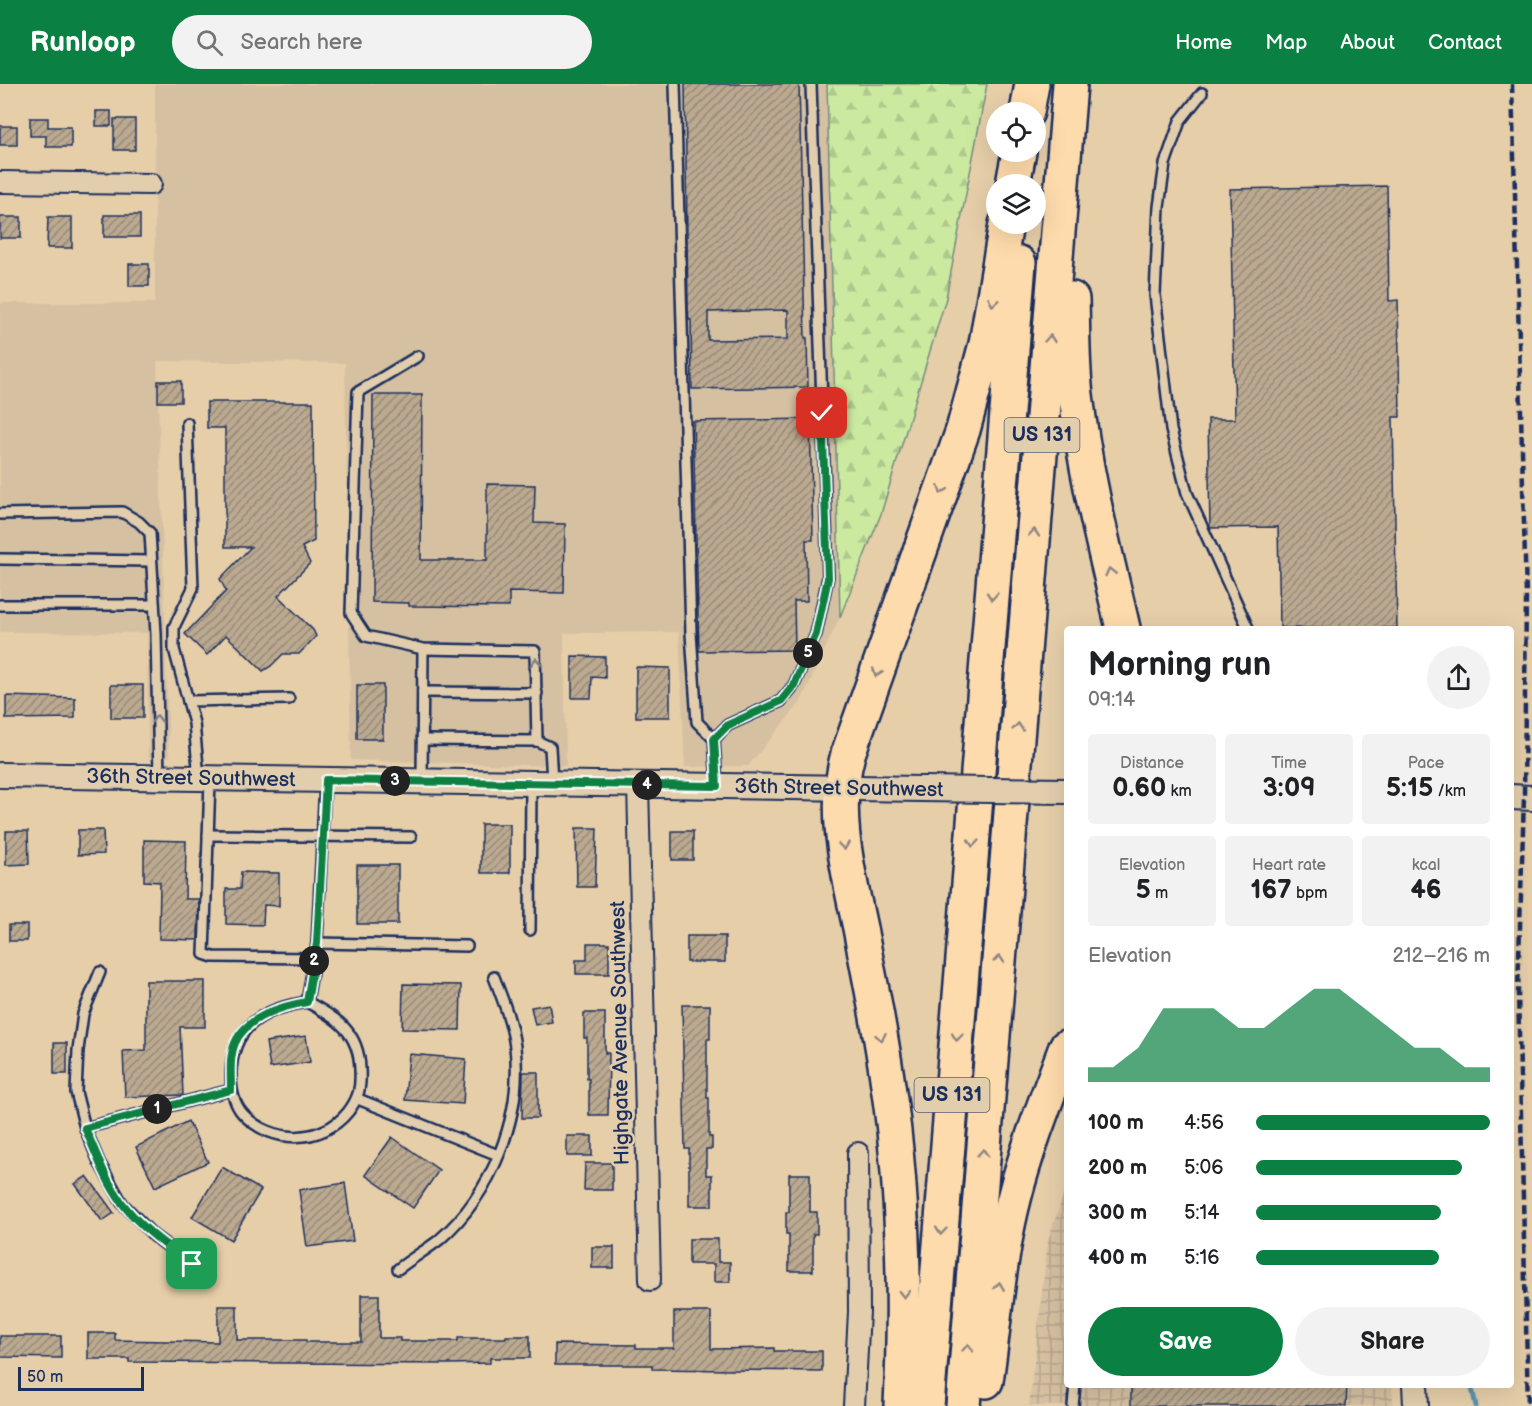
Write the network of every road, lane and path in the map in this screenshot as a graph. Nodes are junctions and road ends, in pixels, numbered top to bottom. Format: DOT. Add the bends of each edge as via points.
graph roads {
  1 [pos="675,84"];
  2 [pos="811,84"];
  3 [pos="1032,84"];
  4 [pos="1070,84"];
  5 [pos="1202,93"];
  6 [pos="1030,102"];
  7 [pos="0,182"];
  8 [pos="151,184"];
  9 [pos="1004,234"];
  10 [pos="1021,234"];
  11 [pos="418,356"];
  12 [pos="187,423"];
  13 [pos="0,514"];
  14 [pos="0,559"];
  15 [pos="151,561"];
  16 [pos="0,605"];
  17 [pos="154,608"];
  18 [pos="1123,626"];
  19 [pos="1247,626"];
  20 [pos="423,649"];
  21 [pos="423,692"];
  22 [pos="537,693"];
  23 [pos="289,699"];
  24 [pos="188,701"];
  25 [pos="714,739"];
  26 [pos="423,740"];
  27 [pos="537,741"];
  28 [pos="0,775"];
  29 [pos="159,777"];
  30 [pos="204,778"];
  31 [pos="326,780"];
  32 [pos="422,782"];
  33 [pos="542,783"];
  34 [pos="638,785"];
  35 [pos="717,786"];
  36 [pos="841,788"];
  37 [pos="1064,791"];
  38 [pos="1514,798"];
  39 [pos="1532,798"];
  40 [pos="208,835"];
  41 [pos="323,836"];
  42 [pos="411,837"];
  43 [pos="530,930"];
  44 [pos="317,943"];
  45 [pos="467,946"];
  46 [pos="314,958"];
  47 [pos="99,972"];
  48 [pos="494,977"];
  49 [pos="307,1002"];
  50 [pos="1064,1052"];
  51 [pos="231,1090"];
  52 [pos="358,1099"];
  53 [pos="85,1128"];
  54 [pos="858,1153"];
  55 [pos="498,1155"];
  56 [pos="192,1264"];
  57 [pos="398,1269"];
  58 [pos="650,1280"];
  59 [pos="1075,1388"];
  60 [pos="1415,1388"];
  61 [pos="854,1406"];
  62 [pos="902,1406"];
  63 [pos="927,1406"];
  64 [pos="963,1406"];
  65 [pos="982,1406"];
  66 [pos="1073,1406"];
  67 [pos="1416,1406"];
  1 -- 25 [label="lane" via="691,633 697,722"];
  2 -- 25 [label="lane" via="828,578 816,634 794,685 781,701 728,725"];
  3 -- 6 [label="highway"];
  18 -- 4 [label="highway, one-way" via="1095,508 1076,394 1072,347"];
  64 -- 4 [label="highway, US 131, one-way"];
  5 -- 19 [label="lane" via="1180,121 1165,164 1155,295 1171,430 1186,493"];
  7 -- 8 [label="street"];
  9 -- 36 [label="highway, one-way" via="981,368 963,430 848,754"];
  10 -- 63 [label="highway, US 131, one-way"];
  11 -- 20 [label="lane" via="358,392 351,614 366,636"];
  12 -- 24 [label="lane" via="193,588 174,627 174,649"];
  13 -- 15 [label="lane" via="122,512 150,533"];
  14 -- 15 [label="lane"];
  15 -- 17 [label="lane"];
  16 -- 17 [label="lane"];
  29 -- 17 [label="lane, one-way"];
  20 -- 21 [label="lane"];
  22 -- 20 [label="lane, one-way" via="534,650"];
  21 -- 22 [label="lane"];
  21 -- 26 [label="lane"];
  22 -- 27 [label="lane"];
  23 -- 24 [label="lane"];
  24 -- 30 [label="lane"];
  25 -- 35 [label="lane"];
  26 -- 27 [label="lane"];
  26 -- 32 [label="lane"];
  27 -- 33 [label="lane" via="550,747"];
  28 -- 29 [label="street, 36th Street Southwest"];
  29 -- 30 [label="street, 36th Street Southwest"];
  30 -- 31 [label="street, 36th Street Southwest"];
  30 -- 40 [label="lane"];
  31 -- 32 [label="street, 36th Street Southwest"];
  31 -- 41 [label="lane"];
  32 -- 33 [label="street, 36th Street Southwest"];
  33 -- 34 [label="street, 36th Street Southwest"];
  33 -- 43 [label="lane"];
  34 -- 35 [label="street, 36th Street Southwest"];
  34 -- 58 [label="street, Highgate Avenue Southwest"];
  35 -- 36 [label="street, 36th Street Southwest"];
  36 -- 37 [label="street, 36th Street Southwest, bridge"];
  36 -- 62 [label="highway, one-way" via="846,861 882,1043 899,1173 904,1312"];
  38 -- 39 [label="street"];
  40 -- 41 [label="lane"];
  40 -- 46 [label="lane" via="204,954"];
  41 -- 42 [label="lane"];
  41 -- 44 [label="lane"];
  44 -- 45 [label="lane"];
  44 -- 46 [label="lane"];
  46 -- 49 [label="lane"];
  47 -- 53 [label="lane" via="83,1014 78,1050 76,1092"];
  48 -- 55 [label="lane" via="515,1047 516,1086"];
  49 -- 51 [label="lane" via="287,1005 250,1024 236,1042"];
  49 -- 52 [label="lane" via="332,1016 352,1036 360,1054"];
  65 -- 50 [label="highway, one-way" via="1015,1196"];
  51 -- 52 [label="lane" via="242,1113 258,1126 283,1136 305,1137 326,1132"];
  51 -- 53 [label="lane"];
  52 -- 55 [label="lane"];
  53 -- 56 [label="lane" via="122,1203 154,1236"];
  54 -- 61 [label="street" via="859,1312"];
  55 -- 57 [label="lane" via="489,1179 465,1212 439,1240"];
  59 -- 66 [label="lane"];
  60 -- 67 [label="street"];
}
